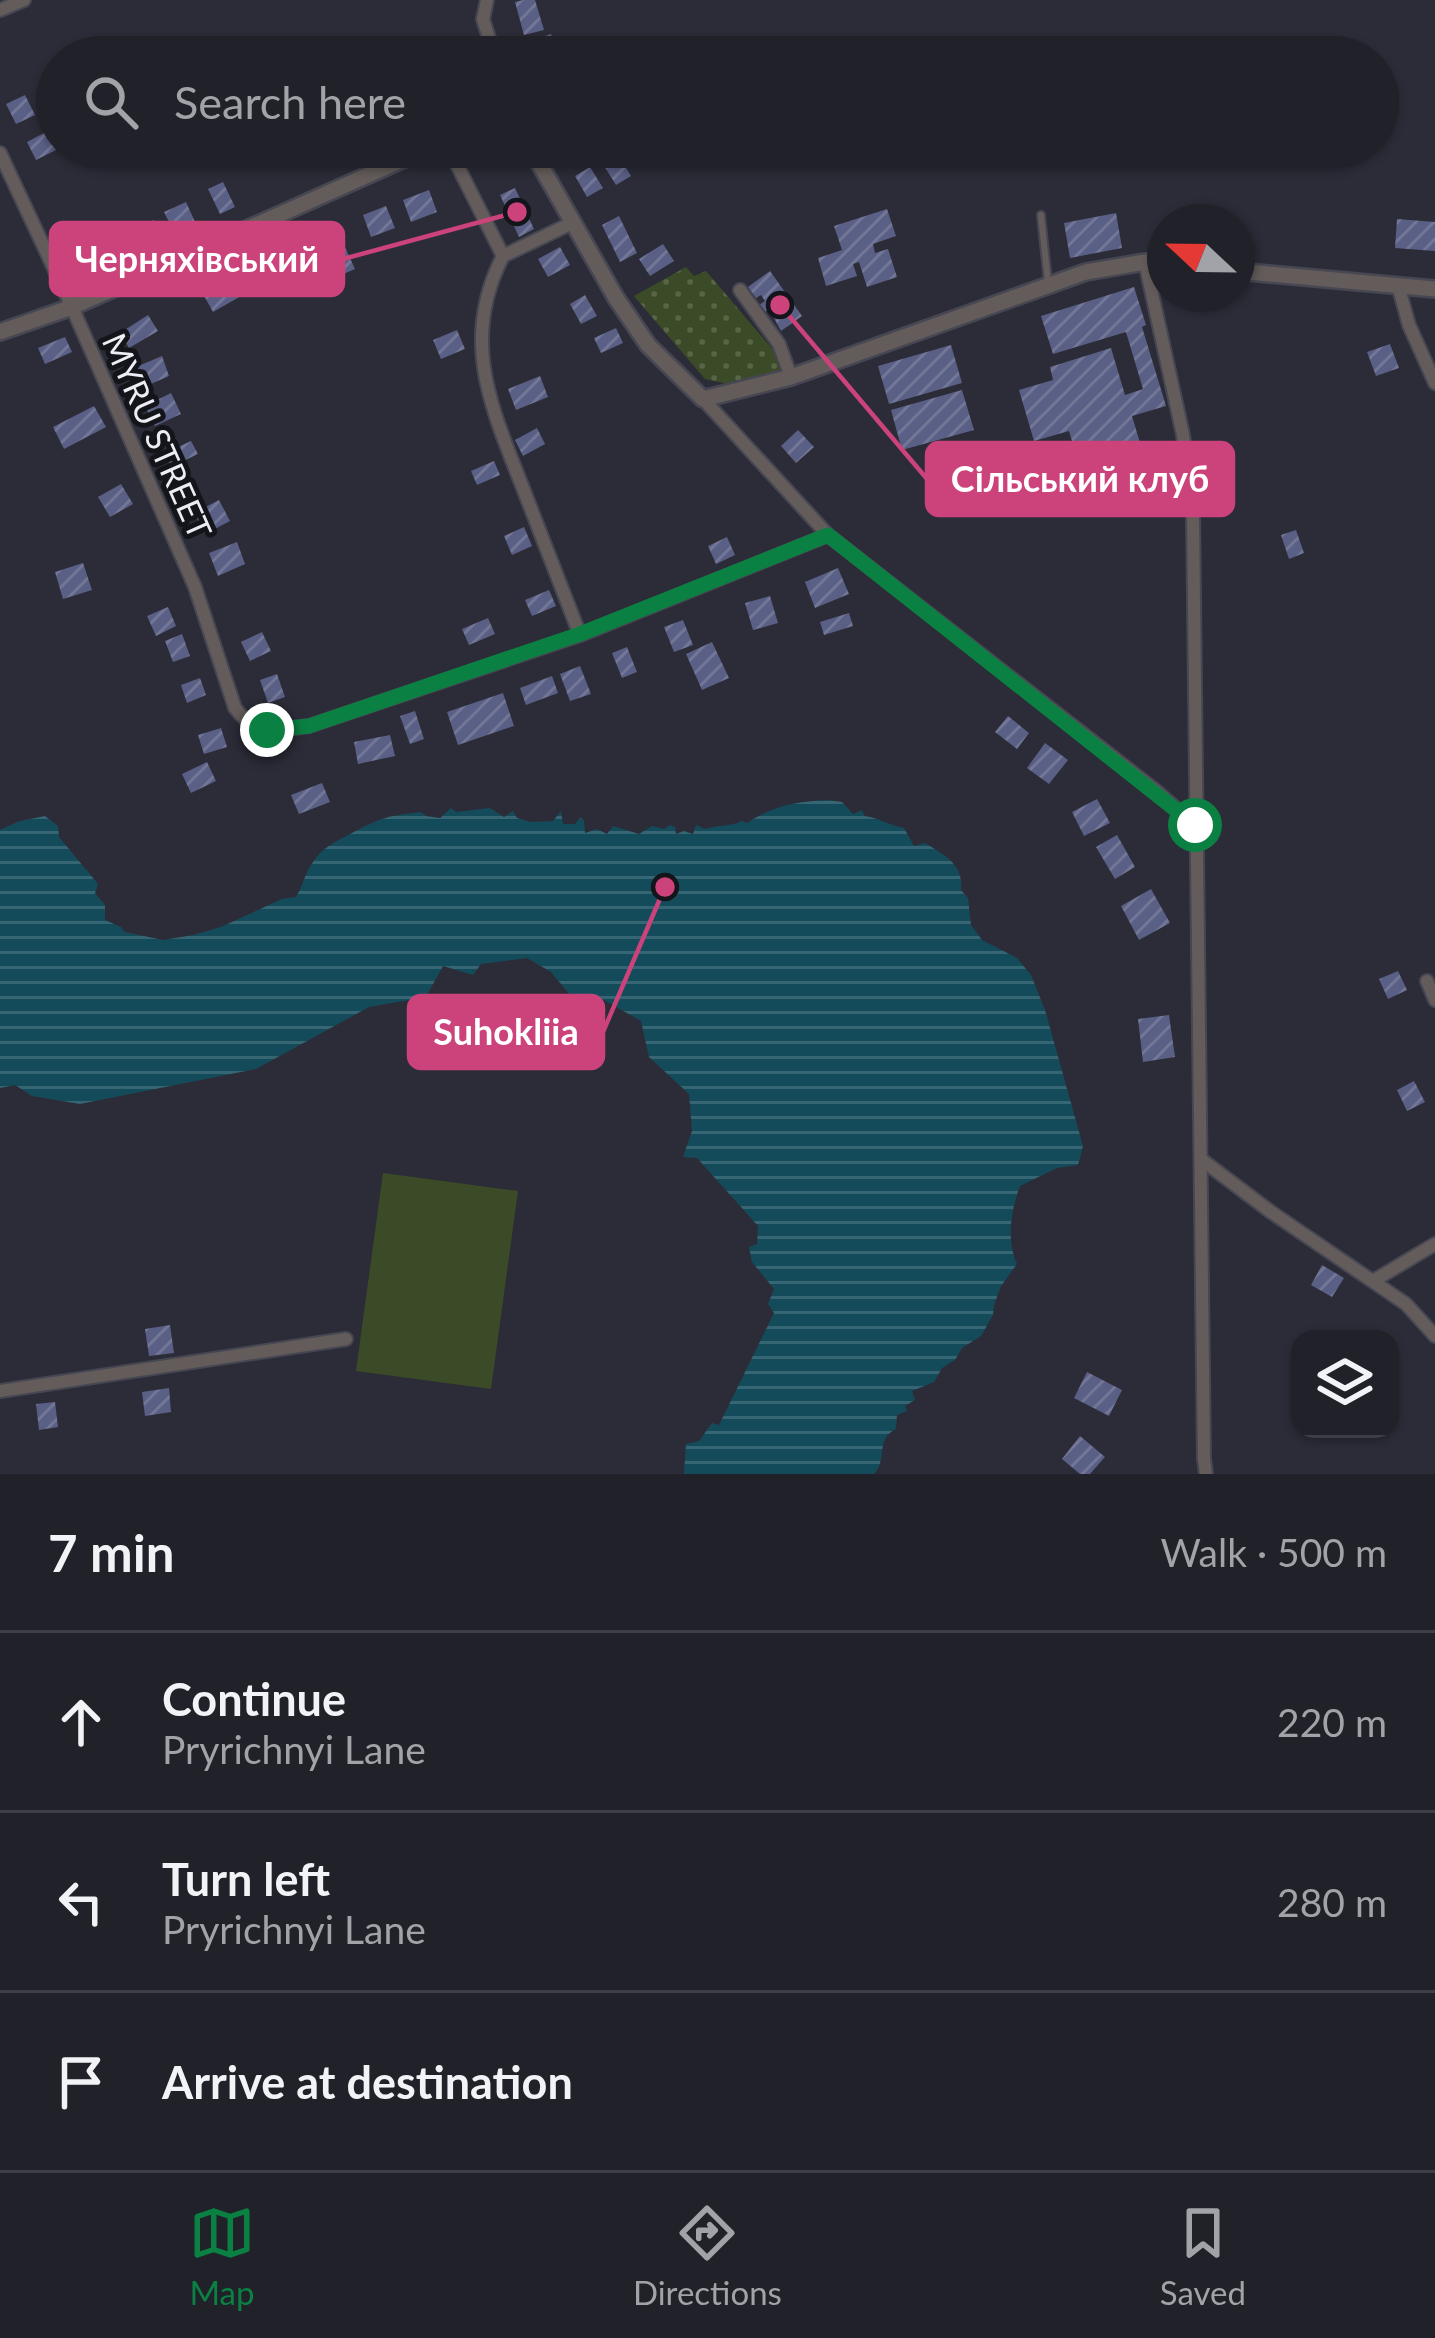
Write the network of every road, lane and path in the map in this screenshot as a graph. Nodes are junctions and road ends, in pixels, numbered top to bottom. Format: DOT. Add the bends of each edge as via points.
graph roads {
  1 [pos="24,0"];
  2 [pos="487,0"];
  3 [pos="0,10"];
  4 [pos="488,36"];
  5 [pos="0,153"];
  6 [pos="384,168"];
  7 [pos="459,168"];
  8 [pos="542,168"];
  9 [pos="1041,215"];
  10 [pos="572,223"];
  11 [pos="503,256"];
  12 [pos="1144,262"];
  13 [pos="1147,262"];
  14 [pos="1255,273"];
  15 [pos="1398,285"];
  16 [pos="1048,286"];
  17 [pos="1435,289"];
  18 [pos="740,290"];
  19 [pos="72,307"];
  20 [pos="0,332"];
  21 [pos="791,377"];
  22 [pos="1435,383"];
  23 [pos="703,399"];
  24 [pos="828,535"];
  25 [pos="580,634"];
  26 [pos="1195,825"];
  27 [pos="1427,981"];
  28 [pos="1435,1000"];
  29 [pos="1202,1160"];
  30 [pos="1435,1244"];
  31 [pos="1373,1282"];
  32 [pos="1435,1336"];
  33 [pos="346,1339"];
  34 [pos="0,1391"];
  35 [pos="1205,1467"];
  36 [pos="1196,1474"];
  1 -- 3 [label="street"];
  2 -- 4 [label="street"];
  5 -- 19 [label="street, MYRU STREET"];
  6 -- 19 [label="street"];
  7 -- 11 [label="street"];
  8 -- 10 [label="street"];
  9 -- 16 [label="lane"];
  10 -- 11 [label="street"];
  10 -- 23 [label="street" via="648,345"];
  11 -- 25 [label="street" via="484,301 488,398"];
  12 -- 13 [label="street"];
  12 -- 16 [label="street"];
  12 -- 26 [label="street" via="1193,515"];
  14 -- 15 [label="street"];
  15 -- 17 [label="street"];
  15 -- 22 [label="street"];
  16 -- 21 [label="street"];
  18 -- 21 [label="street" via="779,344"];
  19 -- 20 [label="street"];
  19 -- 25 [label="street, MYRU STREET" via="246,723 309,726"];
  21 -- 23 [label="street"];
  23 -- 24 [label="street"];
  24 -- 25 [label="street"];
  24 -- 26 [label="street"];
  26 -- 29 [label="street"];
  27 -- 28 [label="street"];
  29 -- 31 [label="street"];
  29 -- 35 [label="street"];
  30 -- 31 [label="street"];
  31 -- 32 [label="street"];
  33 -- 34 [label="street"];
  35 -- 36 [label="street"];
}
